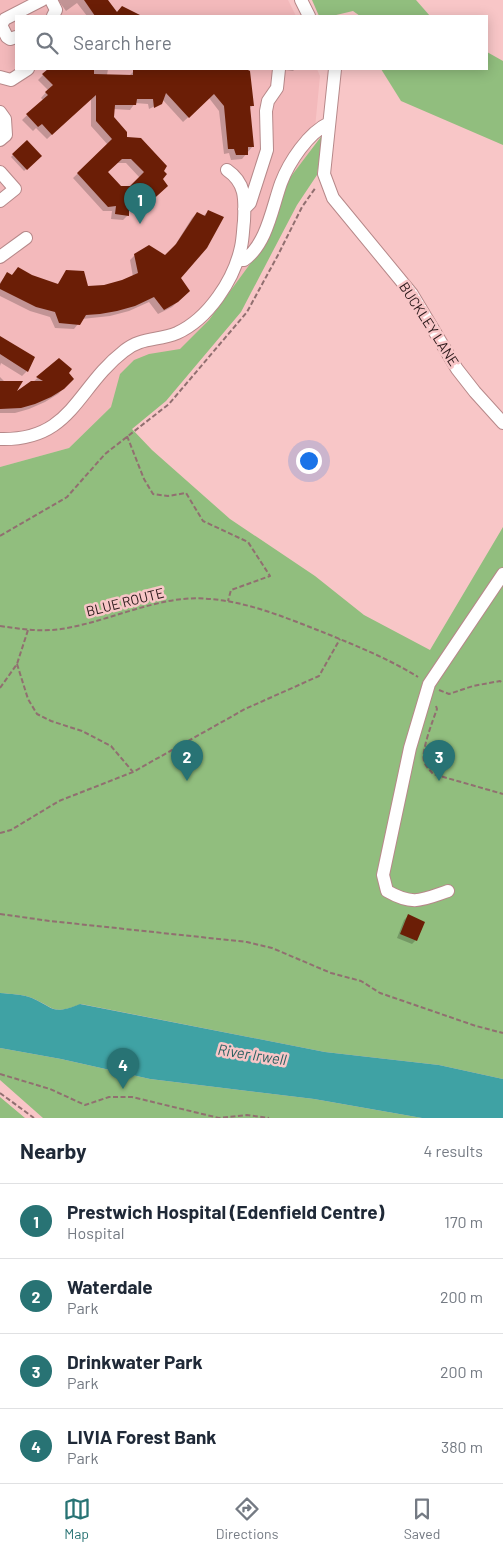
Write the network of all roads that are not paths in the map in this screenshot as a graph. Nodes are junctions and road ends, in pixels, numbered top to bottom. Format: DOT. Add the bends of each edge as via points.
graph roads {
  1 [pos="42,0"];
  2 [pos="50,0"];
  3 [pos="301,0"];
  4 [pos="54,15"];
  5 [pos="308,15"];
  6 [pos="15,37"];
  7 [pos="26,70"];
  8 [pos="278,70"];
  9 [pos="334,70"];
  10 [pos="0,77"];
  11 [pos="0,112"];
  12 [pos="329,124"];
  13 [pos="0,140"];
  14 [pos="228,170"];
  15 [pos="0,172"];
  16 [pos="0,201"];
  17 [pos="244,208"];
  18 [pos="26,238"];
  19 [pos="0,256"];
  20 [pos="238,259"];
  21 [pos="503,423"];
  22 [pos="0,439"];
  23 [pos="503,574"];
  24 [pos="448,891"];
  1 -- 6 [label="street" via="5,19 2,25 7,37"];
  2 -- 4 [label="street" via="56,10"];
  3 -- 5 [label="street"];
  7 -- 10 [label="street" via="11,80"];
  8 -- 17 [label="street" via="277,88 268,100 266,111 267,150 250,204"];
  9 -- 12 [label="street"];
  11 -- 13 [label="street" via="5,119 6,135"];
  12 -- 20 [label="street" via="310,137 300,150 282,181 258,244 244,260"];
  12 -- 21 [label="street, BUCKLEY LANE" via="324,174 333,198 412,294 457,369"];
  14 -- 17 [label="street" via="241,183"];
  15 -- 16 [label="street" via="15,189"];
  17 -- 20 [label="street"];
  18 -- 19 [label="street"];
  20 -- 22 [label="street" via="217,297 192,323 178,332 146,339 123,351 52,427 25,438"];
  23 -- 24 [label="street" via="429,684 410,748 383,875 387,891 413,902"];
}
